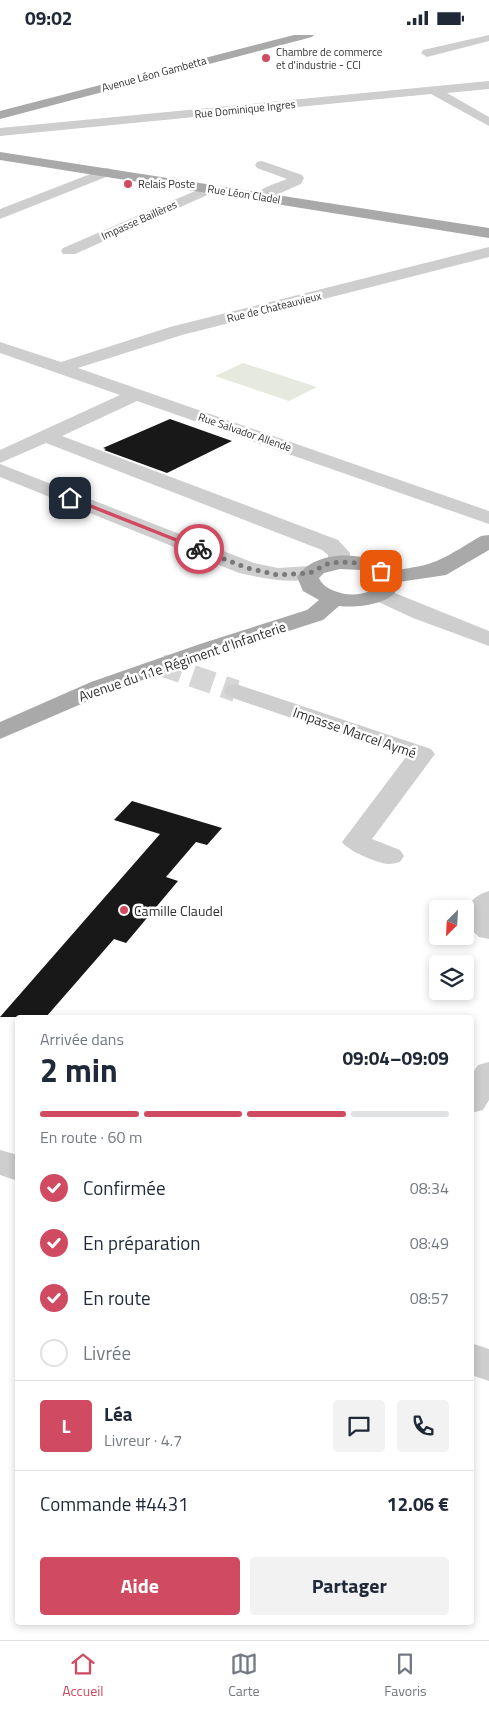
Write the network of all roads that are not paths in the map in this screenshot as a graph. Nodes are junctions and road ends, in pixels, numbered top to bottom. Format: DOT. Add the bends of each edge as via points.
graph roads {
  1 [pos="308,35"];
  2 [pos="481,35"];
  3 [pos="489,37"];
  4 [pos="428,53"];
  5 [pos="489,85"];
  6 [pos="432,90"];
  7 [pos="0,115"];
  8 [pos="489,122"];
  9 [pos="0,133"];
  10 [pos="0,156"];
  11 [pos="262,165"];
  12 [pos="106,172"];
  13 [pos="209,189"];
  14 [pos="260,197"];
  15 [pos="0,214"];
  16 [pos="489,233"];
  17 [pos="69,251"];
  18 [pos="489,252"];
  19 [pos="0,347"];
  20 [pos="61,368"];
  21 [pos="136,395"];
  22 [pos="44,436"];
  23 [pos="0,457"];
  24 [pos="0,470"];
  25 [pos="489,518"];
  26 [pos="489,541"];
  27 [pos="339,562"];
  28 [pos="310,573"];
  29 [pos="383,585"];
  30 [pos="333,599"];
  31 [pos="489,639"];
  32 [pos="236,691"];
  33 [pos="0,731"];
  34 [pos="390,856"];
  35 [pos="489,901"];
  36 [pos="489,930"];
  37 [pos="489,1073"];
  38 [pos="474,1097"];
  39 [pos="0,1161"];
  40 [pos="15,1168"];
  41 [pos="474,1359"];
  42 [pos="489,1366"];
  1 -- 7 [label="main road, Avenue Léon Gambetta"];
  2 -- 3 [label="street"];
  3 -- 4 [label="street"];
  5 -- 6 [label="street, Rue Dominique Ingres"];
  6 -- 8 [label="street"];
  6 -- 9 [label="street, Rue Dominique Ingres"];
  10 -- 12 [label="main road, Rue Léon Cladel"];
  11 -- 14 [label="street" via="297,178"];
  12 -- 13 [label="main road, Rue Léon Cladel"];
  12 -- 15 [label="street"];
  13 -- 14 [label="main road, Rue Léon Cladel"];
  13 -- 17 [label="street, Impasse Baillères"];
  14 -- 16 [label="main road, Rue Léon Cladel"];
  18 -- 20 [label="street, Rue de Chateauvieux" via="176,331"];
  19 -- 20 [label="street, Rue Salvador Allende"];
  20 -- 21 [label="street, Rue Salvador Allende"];
  21 -- 22 [label="street"];
  21 -- 25 [label="street, Rue Salvador Allende"];
  22 -- 23 [label="street"];
  22 -- 27 [label="street" via="330,545 338,553"];
  24 -- 28 [label="street" via="247,568 278,575"];
  26 -- 29 [label="main road" via="438,570"];
  27 -- 28 [label="main road"];
  27 -- 29 [label="main road" via="373,566"];
  28 -- 30 [label="main road" via="308,585"];
  29 -- 30 [label="main road" via="359,600"];
  29 -- 31 [label="street" via="422,613"];
  30 -- 33 [label="main road, Avenue du 11e Régiment d'Infanterie" via="314,615 100,687"];
  32 -- 34 [label="street, Impasse Marcel Aymé" via="422,754 356,843"];
  35 -- 36 [label="street" via="475,917"];
  37 -- 38 [label="street"];
  39 -- 40 [label="street"];
  41 -- 42 [label="street"];
}
